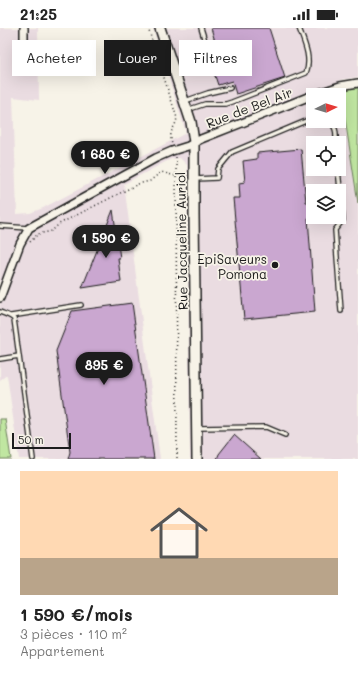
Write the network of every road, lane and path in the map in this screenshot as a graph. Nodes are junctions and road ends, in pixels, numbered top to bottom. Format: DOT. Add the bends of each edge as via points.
graph roads {
  1 [pos="24,28"];
  2 [pos="148,28"];
  3 [pos="160,28"];
  4 [pos="201,28"];
  5 [pos="299,28"];
  6 [pos="24,40"];
  7 [pos="205,40"];
  8 [pos="358,83"];
  9 [pos="230,88"];
  10 [pos="334,88"];
  11 [pos="306,98"];
  12 [pos="185,106"];
  13 [pos="306,121"];
  14 [pos="194,142"];
  15 [pos="174,150"];
  16 [pos="176,176"];
  17 [pos="339,176"];
  18 [pos="194,179"];
  19 [pos="0,226"];
  20 [pos="29,228"];
  21 [pos="20,244"];
  22 [pos="0,298"];
  23 [pos="81,305"];
  24 [pos="341,311"];
  25 [pos="0,312"];
  26 [pos="11,316"];
  27 [pos="19,356"];
  28 [pos="0,359"];
  29 [pos="197,428"];
  30 [pos="285,436"];
  31 [pos="33,459"];
  32 [pos="177,459"];
  33 [pos="197,459"];
  1 -- 6 [label="street"];
  2 -- 15 [label="path" via="177,118 170,136"];
  3 -- 12 [label="street, Rue Jacqueline Auriol"];
  4 -- 7 [label="lane"];
  5 -- 12 [label="lane" via="308,57 309,66 306,73 226,104"];
  8 -- 10 [label="street, Rue de Bel Air"];
  9 -- 12 [label="lane" via="208,93"];
  11 -- 14 [label="street, Rue de Bel Air"];
  12 -- 14 [label="street, Rue Jacqueline Auriol"];
  13 -- 18 [label="lane" via="232,152 218,169 216,178"];
  14 -- 15 [label="street, Rue de Bel Air"];
  14 -- 18 [label="street, Rue Jacqueline Auriol"];
  15 -- 16 [label="path"];
  15 -- 20 [label="street, Rue de Bel Air"];
  16 -- 21 [label="path" via="161,172 150,181 138,184 59,224 52,232 38,234 26,247"];
  16 -- 32 [label="path"];
  17 -- 24 [label="lane" via="343,220 335,230"];
  18 -- 29 [label="street, Rue Jacqueline Auriol"];
  19 -- 20 [label="lane"];
  20 -- 21 [label="street"];
  21 -- 22 [label="street"];
  23 -- 26 [label="lane"];
  25 -- 26 [label="lane"];
  26 -- 27 [label="lane" via="14,319"];
  27 -- 28 [label="lane"];
  27 -- 31 [label="lane"];
  29 -- 30 [label="lane" via="266,427"];
  29 -- 33 [label="street, Rue Jacqueline Auriol"];
}
